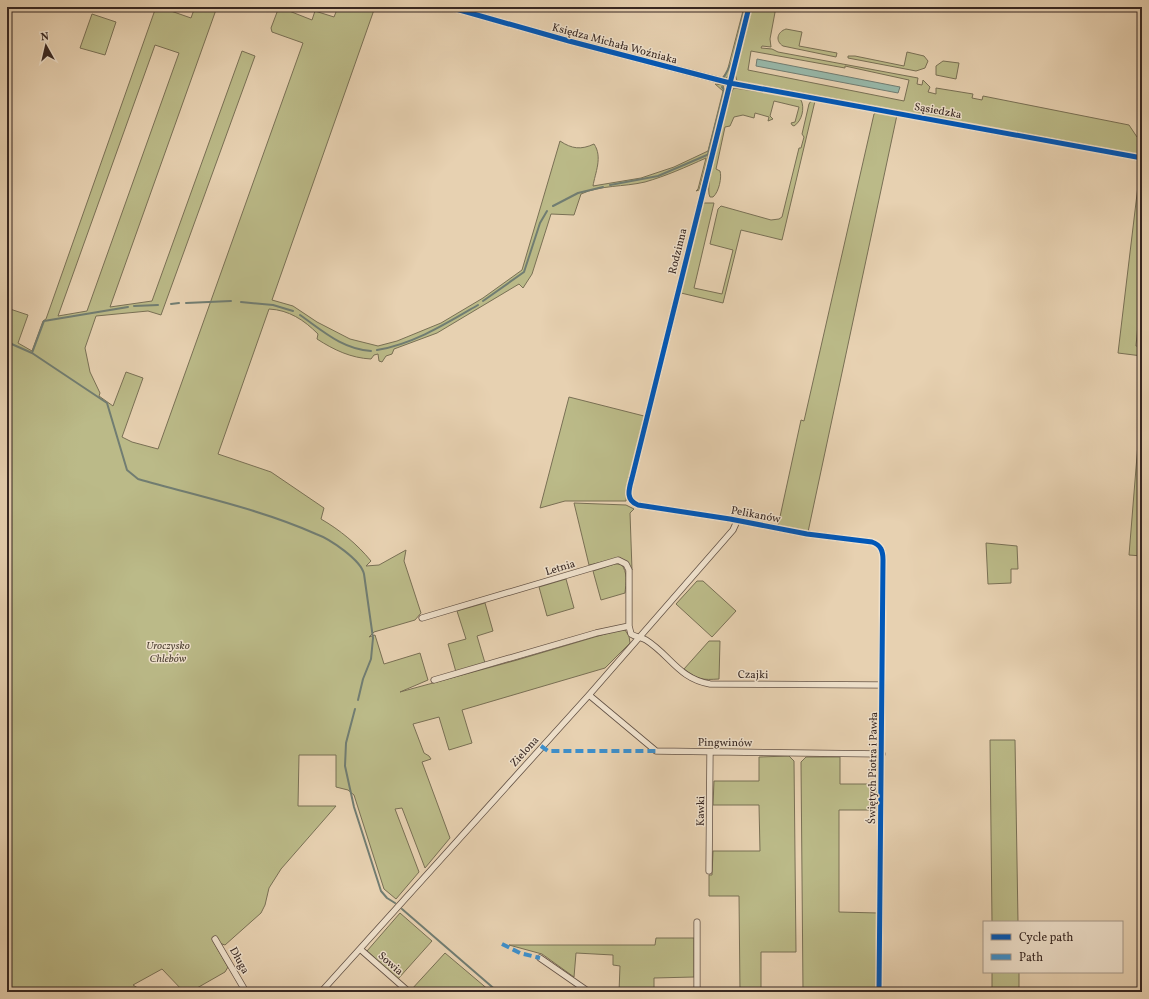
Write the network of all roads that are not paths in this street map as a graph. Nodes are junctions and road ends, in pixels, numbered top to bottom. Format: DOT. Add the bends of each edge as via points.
graph roads {
  1 [pos="450,7"];
  2 [pos="749,7"];
  3 [pos="730,83"];
  4 [pos="1142,158"];
  5 [pos="631,501"];
  6 [pos="737,521"];
  7 [pos="878,545"];
  8 [pos="422,618"];
  9 [pos="629,626"];
  10 [pos="640,638"];
  11 [pos="434,680"];
  12 [pos="882,685"];
  13 [pos="588,696"];
  14 [pos="710,752"];
  15 [pos="882,754"];
  16 [pos="709,871"];
  17 [pos="697,922"];
  18 [pos="215,939"];
  19 [pos="360,949"];
  20 [pos="540,958"];
  21 [pos="246,992"];
  22 [pos="321,992"];
  23 [pos="409,992"];
  24 [pos="589,992"];
  25 [pos="697,992"];
  26 [pos="879,992"];
  1 -- 3 [label="street, Księdza Michała Woźniaka"];
  2 -- 3 [label="street, Rodzinna"];
  3 -- 4 [label="street, Sąsiedzka"];
  3 -- 5 [label="street, Rodzinna" via="632,478 629,492"];
  5 -- 6 [label="street, Pelikanów" via="641,506"];
  6 -- 7 [label="street, Pelikanów"];
  6 -- 10 [label="street, Zielona" via="733,530"];
  7 -- 12 [label="street, Świętych Piotra i Pawła" via="883,556"];
  8 -- 9 [label="street, Letnia" via="618,560 623,561 629,570"];
  9 -- 10 [label="street" via="631,634"];
  9 -- 11 [label="street" via="596,633"];
  10 -- 12 [label="street, Czajki" via="646,640 687,676 698,682"];
  10 -- 13 [label="street, Zielona"];
  12 -- 15 [label="street, Świętych Piotra i Pawła"];
  13 -- 14 [label="street, Pingwinów" via="656,751"];
  13 -- 19 [label="street, Zielona"];
  14 -- 15 [label="street, Pingwinów"];
  14 -- 16 [label="street, Kawki"];
  15 -- 26 [label="street, Świętych Piotra i Pawła"];
  17 -- 25 [label="street"];
  18 -- 21 [label="street, Długa"];
  19 -- 22 [label="street, Zielona"];
  19 -- 23 [label="street, Sowia"];
  20 -- 24 [label="street"];
}
